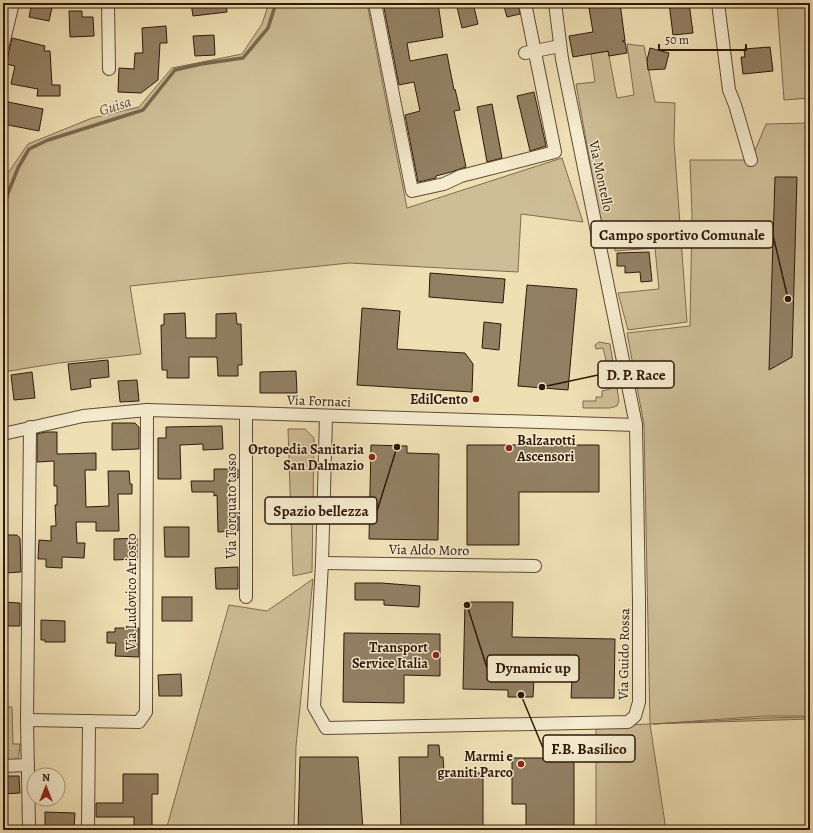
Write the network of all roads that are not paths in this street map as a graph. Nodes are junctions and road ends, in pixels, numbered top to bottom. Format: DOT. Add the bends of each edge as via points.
graph roads {
  1 [pos="13,3"];
  2 [pos="108,3"];
  3 [pos="375,3"];
  4 [pos="525,3"];
  5 [pos="555,3"];
  6 [pos="718,3"];
  7 [pos="3,44"];
  8 [pos="560,46"];
  9 [pos="530,52"];
  10 [pos="109,69"];
  11 [pos="751,160"];
  12 [pos="147,410"];
  13 [pos="246,414"];
  14 [pos="326,417"];
  15 [pos="636,425"];
  16 [pos="30,428"];
  17 [pos="3,434"];
  18 [pos="322,563"];
  19 [pos="535,566"];
  20 [pos="246,597"];
  21 [pos="27,720"];
  22 [pos="89,721"];
  23 [pos="28,765"];
  24 [pos="3,766"];
  25 [pos="29,830"];
  26 [pos="88,830"];
  1 -- 7 [label="street"];
  2 -- 10 [label="street"];
  3 -- 9 [label="street" via="412,191 555,152"];
  4 -- 9 [label="street"];
  5 -- 8 [label="street, Via Montello"];
  6 -- 11 [label="street" via="729,90"];
  8 -- 9 [label="street"];
  8 -- 15 [label="street, Via Montello"];
  12 -- 13 [label="street, Via Fornaci"];
  12 -- 16 [label="street, Via Fornaci" via="83,416"];
  12 -- 22 [label="street, Via Ludovico Ariosto" via="146,712 138,722"];
  13 -- 14 [label="street, Via Fornaci"];
  13 -- 20 [label="street, Via Torquato tasso"];
  14 -- 15 [label="street, Via Fornaci"];
  14 -- 18 [label="street"];
  15 -- 18 [label="street, Via Guido Rossa" via="639,702 635,716 628,722 326,728 314,707"];
  16 -- 17 [label="street, Via Fornaci"];
  16 -- 21 [label="street"];
  18 -- 19 [label="street, Via Aldo Moro"];
  21 -- 22 [label="street, Via Ludovico Ariosto"];
  21 -- 23 [label="street"];
  22 -- 26 [label="street"];
  23 -- 24 [label="street"];
  23 -- 25 [label="street"];
}
